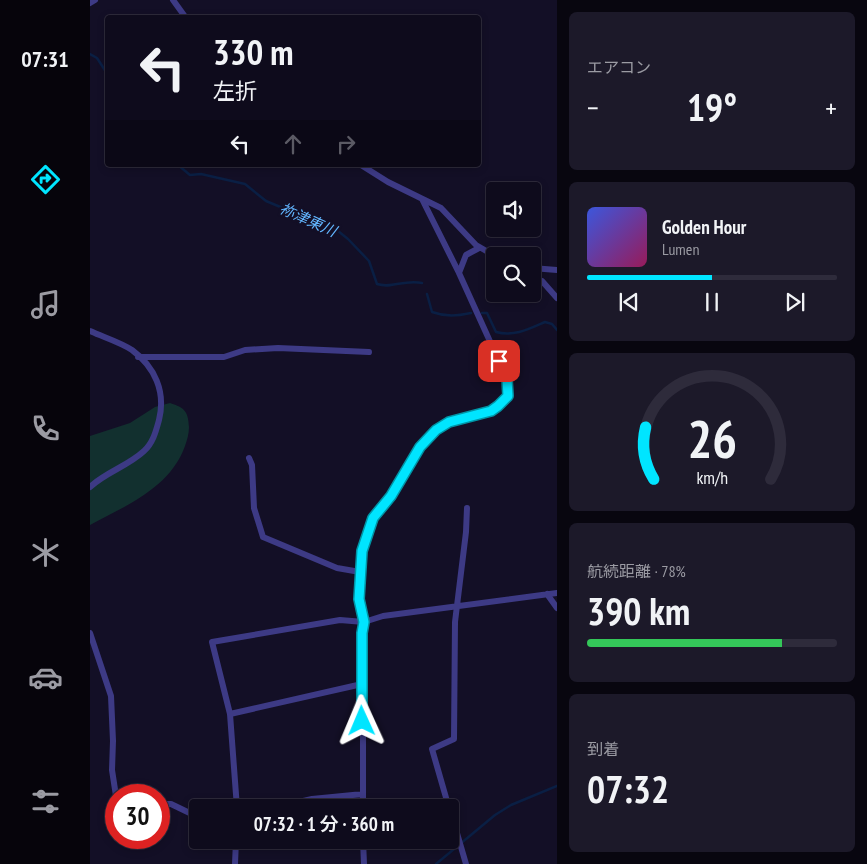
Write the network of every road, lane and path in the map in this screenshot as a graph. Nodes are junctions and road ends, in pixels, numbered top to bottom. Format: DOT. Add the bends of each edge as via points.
graph roads {
  1 [pos="95,0"];
  2 [pos="173,0"];
  3 [pos="90,3"];
  4 [pos="184,15"];
  5 [pos="364,167"];
  6 [pos="422,199"];
  7 [pos="479,248"];
  8 [pos="486,252"];
  9 [pos="541,269"];
  10 [pos="557,270"];
  11 [pos="459,273"];
  12 [pos="541,281"];
  13 [pos="557,298"];
  14 [pos="90,330"];
  15 [pos="369,352"];
  16 [pos="138,357"];
  17 [pos="249,458"];
  18 [pos="90,487"];
  19 [pos="467,508"];
  20 [pos="360,572"];
  21 [pos="557,593"];
  22 [pos="547,594"];
  23 [pos="456,608"];
  24 [pos="557,608"];
  25 [pos="364,622"];
  26 [pos="90,633"];
  27 [pos="362,684"];
  28 [pos="230,714"];
  29 [pos="114,784"];
  30 [pos="363,794"];
  31 [pos="236,799"];
  32 [pos="312,799"];
  33 [pos="363,799"];
  34 [pos="447,799"];
  35 [pos="170,804"];
  36 [pos="189,812"];
  37 [pos="459,840"];
  38 [pos="236,849"];
  39 [pos="364,849"];
  40 [pos="235,864"];
  41 [pos="364,864"];
  42 [pos="466,864"];
  1 -- 3 [label="street"];
  2 -- 4 [label="street"];
  5 -- 6 [label="street"];
  6 -- 7 [label="street" via="441,208"];
  6 -- 11 [label="street"];
  7 -- 8 [label="street"];
  7 -- 11 [label="street" via="466,255"];
  9 -- 10 [label="street"];
  11 -- 20 [label="street" via="507,379 508,396 491,411 449,422 420,447 391,496 373,518 362,551"];
  12 -- 13 [label="street"];
  14 -- 16 [label="street" via="131,350"];
  15 -- 16 [label="street" via="278,348 245,350 224,357"];
  16 -- 18 [label="street" via="155,375 160,388 156,432 150,444 131,462 106,474"];
  17 -- 20 [label="street" via="254,508 263,537 337,568"];
  19 -- 23 [label="street"];
  20 -- 25 [label="street" via="359,599"];
  21 -- 22 [label="street"];
  22 -- 23 [label="street"];
  22 -- 24 [label="street"];
  23 -- 25 [label="street" via="383,616"];
  23 -- 34 [label="street" via="454,739 432,749"];
  25 -- 27 [label="street"];
  25 -- 28 [label="street" via="340,620 212,642"];
  26 -- 29 [label="street" via="111,696"];
  27 -- 28 [label="street"];
  27 -- 30 [label="street"];
  28 -- 31 [label="street"];
  30 -- 32 [label="street"];
  30 -- 33 [label="street"];
  35 -- 36 [label="street"];
  37 -- 42 [label="street"];
  38 -- 40 [label="street"];
  39 -- 41 [label="street"];
}
